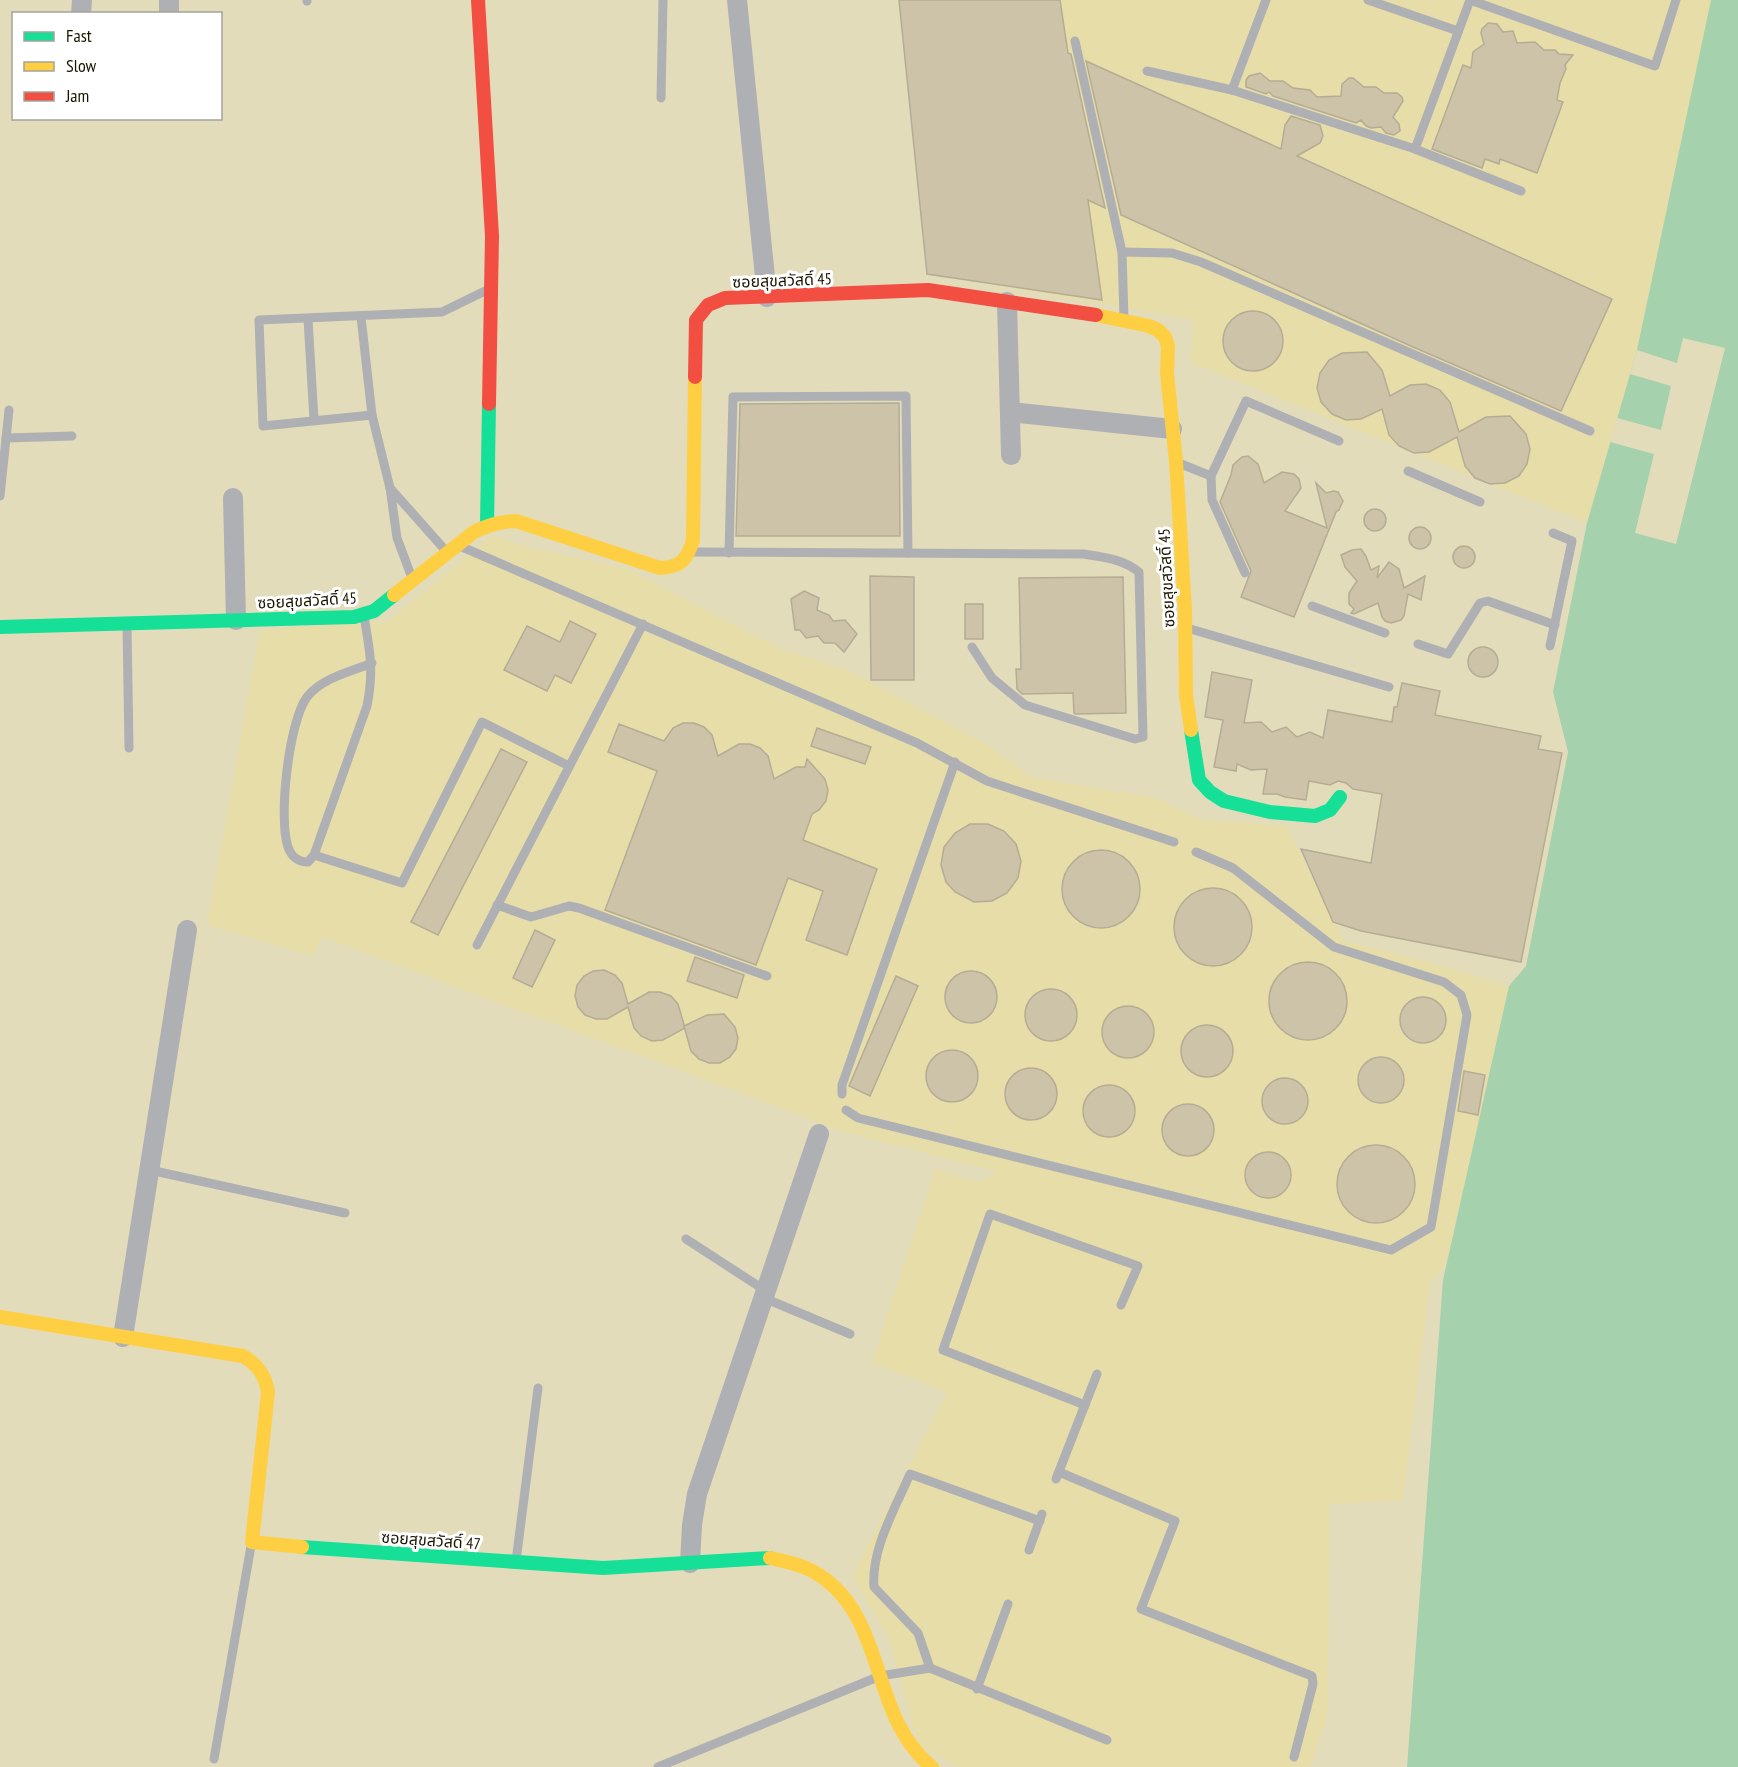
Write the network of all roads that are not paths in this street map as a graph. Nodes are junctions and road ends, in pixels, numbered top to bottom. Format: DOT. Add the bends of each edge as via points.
graph roads {
  1 [pos="478,0"];
  2 [pos="663,0"];
  3 [pos="737,0"];
  4 [pos="1266,0"];
  5 [pos="1368,0"];
  6 [pos="1470,0"];
  7 [pos="1676,0"];
  8 [pos="1458,31"];
  9 [pos="1075,41"];
  10 [pos="1147,71"];
  11 [pos="1233,90"];
  12 [pos="661,98"];
  13 [pos="1415,148"];
  14 [pos="1521,191"];
  15 [pos="1122,252"];
  16 [pos="492,287"];
  17 [pos="767,297"];
  18 [pos="1007,302"];
  19 [pos="361,317"];
  20 [pos="308,319"];
  21 [pos="1124,320"];
  22 [pos="9,410"];
  23 [pos="1010,412"];
  24 [pos="372,415"];
  25 [pos="314,420"];
  26 [pos="1172,429"];
  27 [pos="1590,431"];
  28 [pos="72,436"];
  29 [pos="6,438"];
  30 [pos="1339,441"];
  31 [pos="1011,455"];
  32 [pos="1176,462"];
  33 [pos="1408,471"];
  34 [pos="1211,476"];
  35 [pos="390,488"];
  36 [pos="0,496"];
  37 [pos="233,498"];
  38 [pos="1480,502"];
  39 [pos="487,525"];
  40 [pos="1553,533"];
  41 [pos="453,549"];
  42 [pos="690,552"];
  43 [pos="729,553"];
  44 [pos="908,553"];
  45 [pos="1245,573"];
  46 [pos="413,580"];
  47 [pos="1312,606"];
  48 [pos="363,614"];
  49 [pos="236,620"];
  50 [pos="127,624"];
  51 [pos="643,624"];
  52 [pos="1555,625"];
  53 [pos="0,627"];
  54 [pos="1185,627"];
  55 [pos="1385,633"];
  56 [pos="1418,644"];
  57 [pos="1550,646"];
  58 [pos="972,647"];
  59 [pos="372,663"];
  60 [pos="1389,687"];
  61 [pos="129,748"];
  62 [pos="955,762"];
  63 [pos="569,766"];
  64 [pos="1340,797"];
  65 [pos="1174,842"];
  66 [pos="1196,852"];
  67 [pos="314,855"];
  68 [pos="497,906"];
  69 [pos="188,930"];
  70 [pos="477,945"];
  71 [pos="767,976"];
  72 [pos="842,1094"];
  73 [pos="846,1110"];
  74 [pos="819,1134"];
  75 [pos="150,1170"];
  76 [pos="345,1213"];
  77 [pos="686,1239"];
  78 [pos="765,1294"];
  79 [pos="1121,1305"];
  80 [pos="0,1317"];
  81 [pos="850,1334"];
  82 [pos="123,1337"];
  83 [pos="1096,1374"];
  84 [pos="538,1388"];
  85 [pos="1085,1405"];
  86 [pos="252,1542"];
  87 [pos="1029,1550"];
  88 [pos="516,1562"];
  89 [pos="690,1563"];
  90 [pos="1008,1604"];
  91 [pos="930,1668"];
  92 [pos="880,1676"];
  93 [pos="977,1689"];
  94 [pos="1107,1740"];
  95 [pos="1294,1757"];
  96 [pos="214,1759"];
  97 [pos="658,1767"];
  98 [pos="932,1767"];
  1 -- 16 [label="street"];
  2 -- 12 [label="lane"];
  3 -- 17 [label="street"];
  4 -- 11 [label="lane"];
  5 -- 8 [label="lane"];
  6 -- 7 [label="lane" via="1655,66"];
  6 -- 8 [label="lane"];
  8 -- 13 [label="lane"];
  9 -- 15 [label="lane"];
  10 -- 11 [label="lane"];
  11 -- 13 [label="lane"];
  13 -- 14 [label="lane"];
  15 -- 21 [label="lane"];
  15 -- 27 [label="lane" via="1172,253 1201,262"];
  16 -- 19 [label="lane" via="442,312"];
  16 -- 39 [label="street"];
  17 -- 18 [label="street, ซอยสุขสวัสดิ์ 45" via="928,290"];
  17 -- 42 [label="street, ซอยสุขสวัสดิ์ 45" via="717,299 700,311 696,320 694,525"];
  18 -- 21 [label="street, ซอยสุขสวัสดิ์ 45"];
  18 -- 23 [label="street"];
  19 -- 20 [label="lane"];
  19 -- 24 [label="lane"];
  20 -- 25 [label="lane"];
  20 -- 25 [label="lane" via="259,320 263,426"];
  21 -- 26 [label="street, ซอยสุขสวัสดิ์ 45" via="1158,330 1165,337"];
  22 -- 29 [label="lane"];
  23 -- 26 [label="street"];
  23 -- 31 [label="street"];
  24 -- 25 [label="lane"];
  24 -- 35 [label="lane"];
  26 -- 32 [label="street, ซอยสุขสวัสดิ์ 45"];
  28 -- 29 [label="lane"];
  29 -- 36 [label="lane"];
  30 -- 34 [label="lane" via="1246,401"];
  32 -- 34 [label="lane"];
  32 -- 54 [label="street, ซอยสุขสวัสดิ์ 45"];
  33 -- 38 [label="lane"];
  34 -- 45 [label="lane" via="1212,500"];
  35 -- 41 [label="lane"];
  35 -- 46 [label="lane" via="397,538"];
  37 -- 49 [label="street"];
  39 -- 41 [label="street, ซอยสุขสวัสดิ์ 45"];
  39 -- 42 [label="street, ซอยสุขสวัสดิ์ 45" via="516,521 660,568 676,568"];
  40 -- 52 [label="lane" via="1572,542"];
  41 -- 46 [label="street, ซอยสุขสวัสดิ์ 45"];
  41 -- 51 [label="lane"];
  42 -- 43 [label="lane"];
  43 -- 44 [label="lane"];
  43 -- 44 [label="lane" via="734,397 906,396"];
  44 -- 58 [label="lane" via="1083,554 1130,565 1139,572 1143,737 1135,739 1025,705 992,678"];
  46 -- 48 [label="street, ซอยสุขสวัสดิ์ 45" via="374,611"];
  47 -- 55 [label="lane"];
  48 -- 49 [label="street, ซอยสุขสวัสดิ์ 45"];
  48 -- 59 [label="lane"];
  49 -- 50 [label="street, ซอยสุขสวัสดิ์ 45"];
  50 -- 53 [label="street, ซอยสุขสวัสดิ์ 45"];
  50 -- 61 [label="lane"];
  51 -- 62 [label="lane"];
  51 -- 63 [label="lane"];
  52 -- 56 [label="lane" via="1488,601 1480,603 1449,654"];
  52 -- 57 [label="lane"];
  54 -- 60 [label="lane"];
  54 -- 64 [label="street, ซอยสุขสวัสดิ์ 45" via="1186,695 1199,780 1207,789 1239,805 1315,816 1328,812"];
  59 -- 67 [label="lane" via="367,706"];
  59 -- 67 [label="lane" via="326,681 307,697 298,713 284,793 284,824 293,857 308,862"];
  62 -- 65 [label="lane" via="987,781"];
  62 -- 72 [label="lane"];
  63 -- 67 [label="lane" via="482,722 402,883"];
  63 -- 68 [label="lane"];
  66 -- 73 [label="lane" via="1233,868 1334,947 1444,982 1461,995 1467,1015 1431,1227 1391,1250 858,1118"];
  68 -- 70 [label="lane"];
  68 -- 71 [label="lane" via="531,917 569,906 579,908"];
  69 -- 75 [label="street"];
  74 -- 78 [label="street"];
  75 -- 76 [label="lane"];
  75 -- 82 [label="street"];
  77 -- 78 [label="lane"];
  78 -- 81 [label="lane"];
  78 -- 89 [label="street" via="697,1494"];
  79 -- 85 [label="lane" via="1138,1266 990,1214 943,1350"];
  80 -- 82 [label="street"];
  82 -- 86 [label="street" via="243,1356 256,1364 267,1382 268,1392"];
  83 -- 85 [label="lane"];
  84 -- 88 [label="lane"];
  85 -- 95 [label="lane" via="1058,1475 1175,1521 1141,1609 1312,1676"];
  86 -- 88 [label="street, ซอยสุขสวัสดิ์ 47"];
  86 -- 96 [label="lane"];
  87 -- 91 [label="lane" via="1041,1518 910,1474 881,1542 874,1587 918,1633"];
  88 -- 89 [label="street, ซอยสุขสวัสดิ์ 47" via="603,1568"];
  89 -- 92 [label="street, ซอยสุขสวัสดิ์ 47" via="769,1558 787,1560 820,1574 851,1607"];
  90 -- 93 [label="lane"];
  91 -- 92 [label="lane"];
  91 -- 93 [label="lane"];
  92 -- 97 [label="lane"];
  92 -- 98 [label="street, ซอยสุขสวัสดิ์ 47" via="900,1730"];
  93 -- 94 [label="lane"];
}
